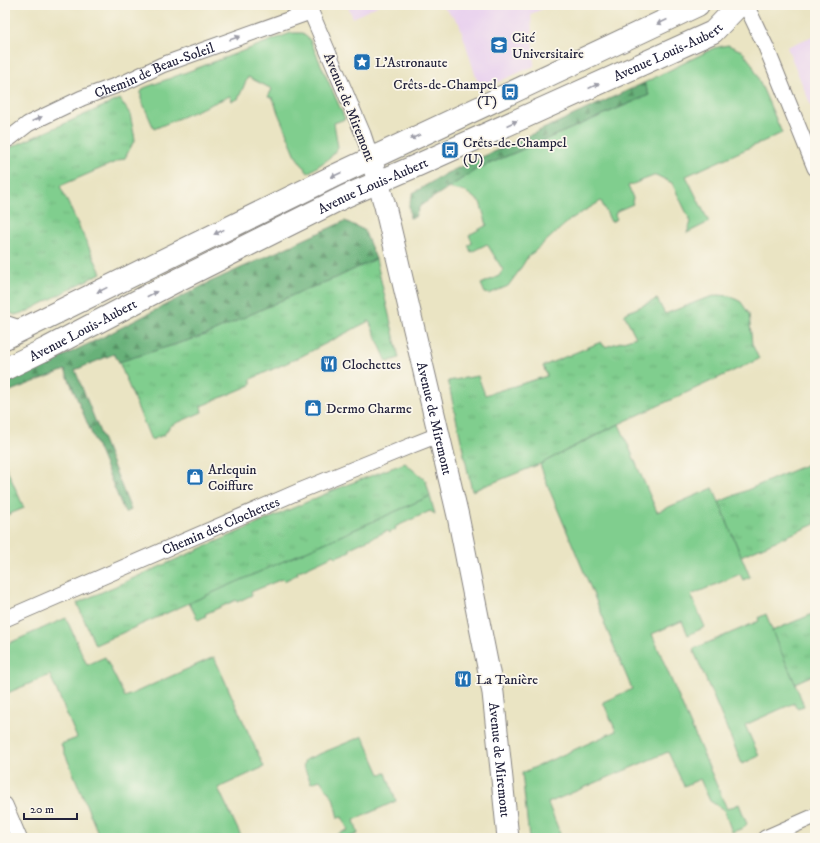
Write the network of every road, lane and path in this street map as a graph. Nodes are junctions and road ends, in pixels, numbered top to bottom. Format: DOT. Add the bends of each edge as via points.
graph roads {
  1 [pos="698,5"];
  2 [pos="739,5"];
  3 [pos="746,5"];
  4 [pos="309,9"];
  5 [pos="5,141"];
  6 [pos="371,158"];
  7 [pos="815,168"];
  8 [pos="378,182"];
  9 [pos="11,330"];
  10 [pos="5,369"];
  11 [pos="438,435"];
  12 [pos="5,618"];
  13 [pos="5,805"];
  14 [pos="815,816"];
  15 [pos="19,838"];
  16 [pos="508,838"];
  17 [pos="765,838"];
  1 -- 6 [label="main road, Avenue Louis-Aubert, one-way"];
  8 -- 2 [label="main road, Avenue Louis-Aubert, one-way" via="713,32"];
  3 -- 7 [label="street" via="766,47"];
  5 -- 4 [label="street, Chemin de Beau-Soleil, one-way" via="28,124 82,98"];
  4 -- 6 [label="street, Avenue de Miremont"];
  6 -- 8 [label="street, Avenue de Miremont"];
  6 -- 9 [label="main road, Avenue Louis-Aubert, one-way"];
  10 -- 8 [label="main road, Avenue Louis-Aubert, one-way"];
  8 -- 11 [label="street, Avenue de Miremont"];
  11 -- 12 [label="street, Chemin des Clochettes" via="302,490"];
  11 -- 16 [label="street, Avenue de Miremont" via="458,516 493,693"];
  13 -- 15 [label="street"];
  14 -- 17 [label="street"];
}
